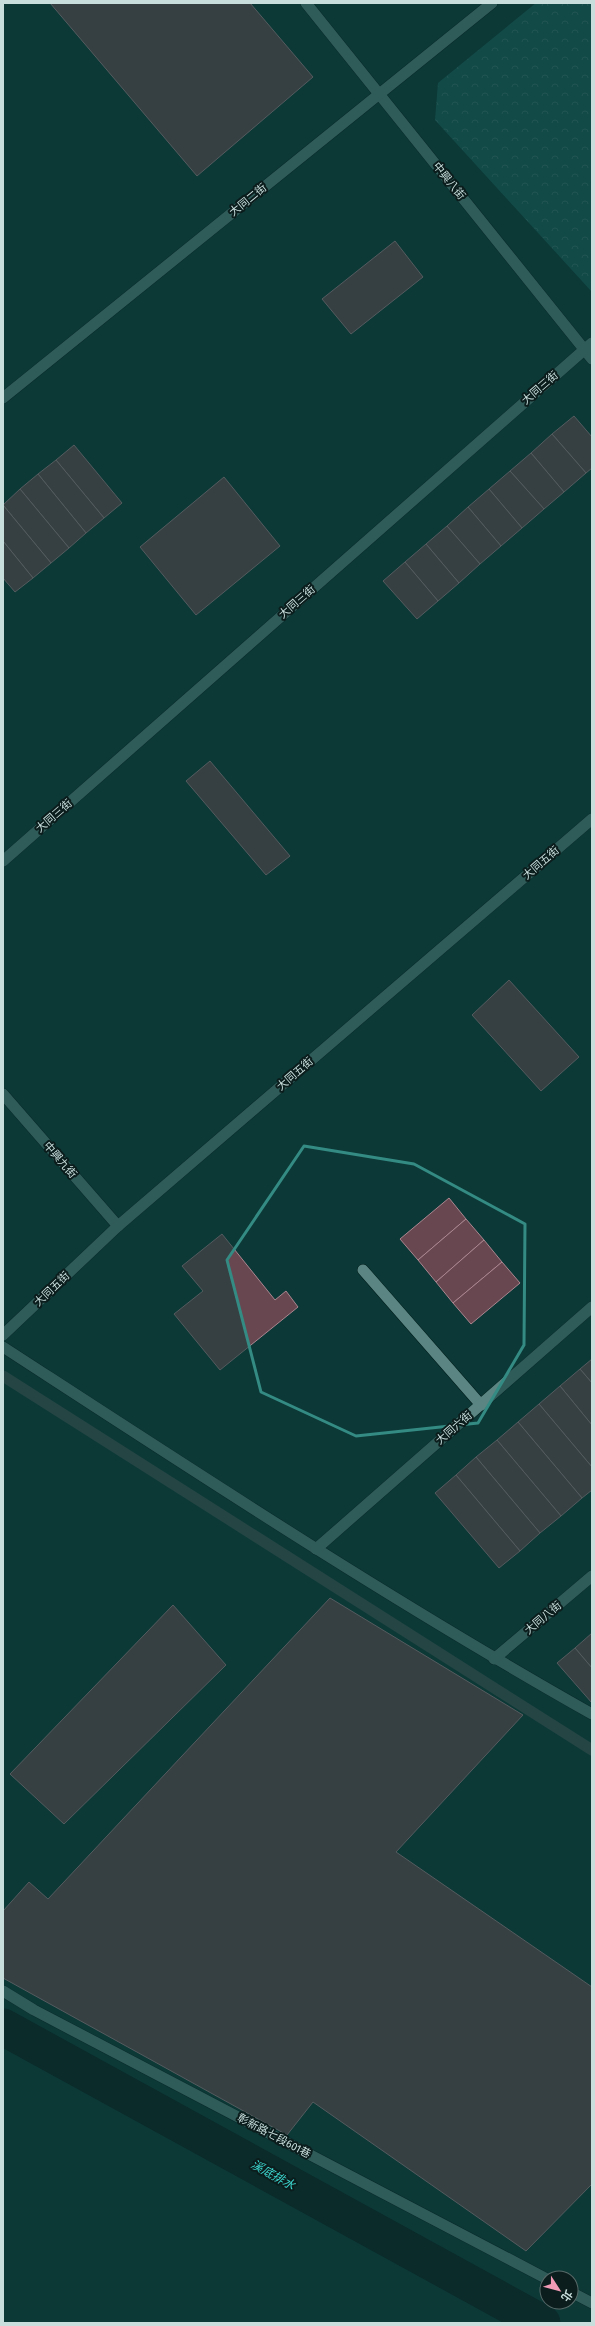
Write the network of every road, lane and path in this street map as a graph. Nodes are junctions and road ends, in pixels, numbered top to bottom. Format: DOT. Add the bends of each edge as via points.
graph roads {
  1 [pos="306,3"];
  2 [pos="492,3"];
  3 [pos="379,94"];
  4 [pos="588,346"];
  5 [pos="592,359"];
  6 [pos="3,398"];
  7 [pos="592,819"];
  8 [pos="3,861"];
  9 [pos="3,1094"];
  10 [pos="118,1226"];
  11 [pos="362,1270"];
  12 [pos="592,1307"];
  13 [pos="3,1335"];
  14 [pos="3,1347"];
  15 [pos="481,1405"];
  16 [pos="316,1549"];
  17 [pos="592,1576"];
  18 [pos="494,1659"];
  19 [pos="592,1714"];
  20 [pos="3,1991"];
  21 [pos="539,2275"];
  22 [pos="579,2296"];
  23 [pos="592,2303"];
  1 -- 3 [label="street, 中興八街"];
  2 -- 3 [label="street, 大同二街"];
  3 -- 4 [label="street, 中興八街"];
  3 -- 6 [label="street, 大同二街"];
  4 -- 5 [label="street, 中興八街"];
  4 -- 8 [label="street, 大同三街"];
  7 -- 10 [label="street, 大同五街"];
  9 -- 10 [label="street, 中興九街"];
  10 -- 13 [label="street, 大同五街"];
  11 -- 15 [label="street"];
  12 -- 15 [label="street, 大同六街"];
  14 -- 16 [label="street"];
  15 -- 16 [label="street, 大同六街"];
  16 -- 18 [label="street"];
  17 -- 18 [label="street, 大同八街"];
  18 -- 19 [label="street"];
  20 -- 21 [label="street, 彰新路七段601巷" via="34,2010"];
  22 -- 23 [label="street"];
}
